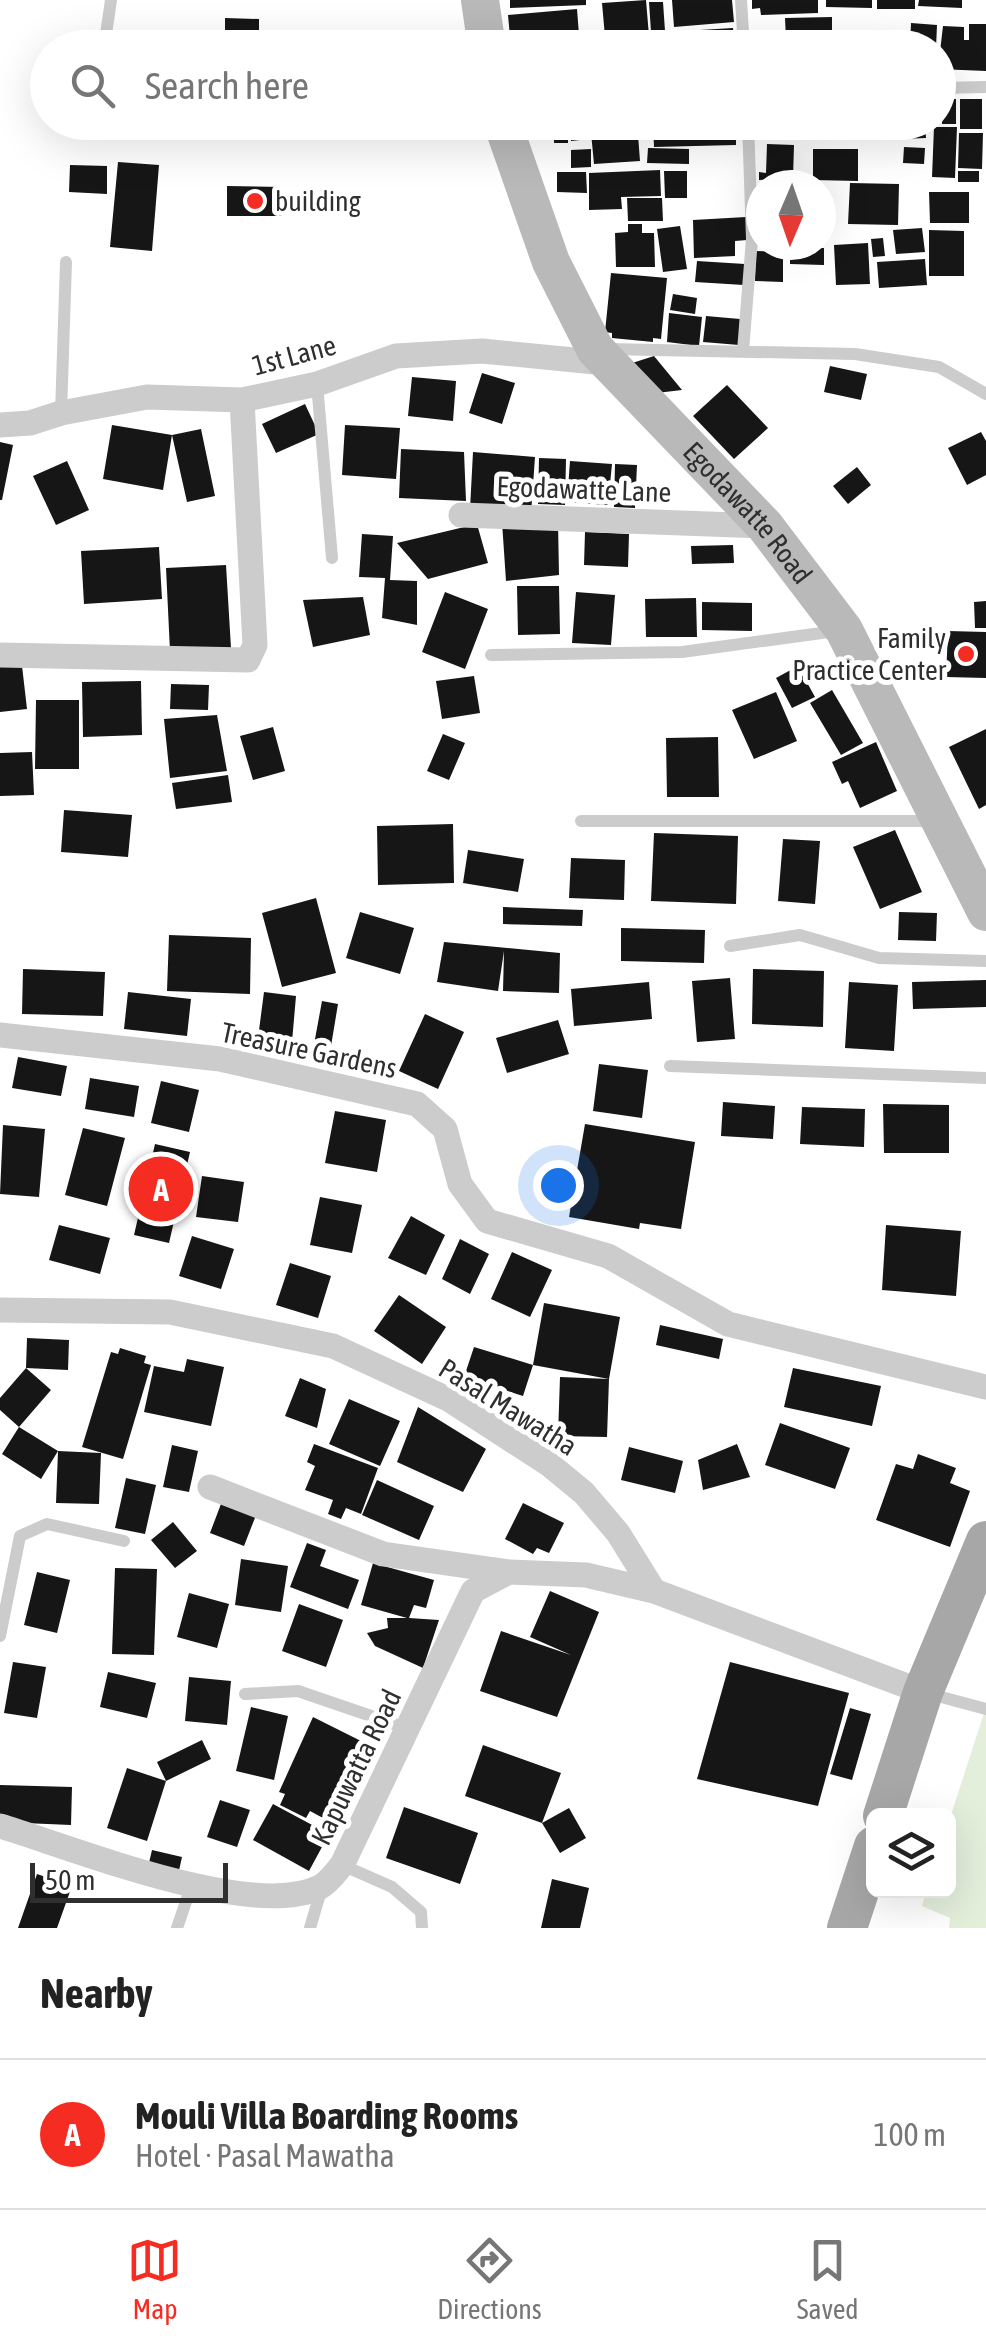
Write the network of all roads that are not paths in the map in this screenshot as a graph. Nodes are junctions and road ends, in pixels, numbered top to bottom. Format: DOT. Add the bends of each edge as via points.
graph roads {
  1 [pos="111,0"];
  2 [pos="480,0"];
  3 [pos="741,0"];
  4 [pos="107,30"];
  5 [pos="484,30"];
  6 [pos="743,30"];
  7 [pos="986,86"];
  8 [pos="956,87"];
  9 [pos="508,140"];
  10 [pos="749,140"];
  11 [pos="66,262"];
  12 [pos="743,351"];
  13 [pos="600,356"];
  14 [pos="317,384"];
  15 [pos="986,394"];
  16 [pos="242,400"];
  17 [pos="61,413"];
  18 [pos="0,425"];
  19 [pos="461,515"];
  20 [pos="765,526"];
  21 [pos="332,558"];
  22 [pos="844,630"];
  23 [pos="0,655"];
  24 [pos="491,655"];
  25 [pos="942,821"];
  26 [pos="581,822"];
  27 [pos="986,912"];
  28 [pos="730,946"];
  29 [pos="986,961"];
  30 [pos="0,1035"];
  31 [pos="670,1066"];
  32 [pos="986,1078"];
  33 [pos="0,1310"];
  34 [pos="986,1387"];
  35 [pos="210,1487"];
  36 [pos="124,1541"];
  37 [pos="986,1541"];
  38 [pos="509,1572"];
  39 [pos="654,1591"];
  40 [pos="0,1636"];
  41 [pos="923,1692"];
  42 [pos="245,1694"];
  43 [pos="986,1709"];
  44 [pos="409,1729"];
  45 [pos="886,1808"];
  46 [pos="0,1826"];
  47 [pos="342,1866"];
  48 [pos="866,1870"];
  49 [pos="192,1884"];
  50 [pos="322,1887"];
  51 [pos="177,1928"];
  52 [pos="310,1928"];
  53 [pos="422,1928"];
  54 [pos="847,1928"];
  1 -- 4 [label="lane"];
  2 -- 5 [label="street"];
  3 -- 6 [label="lane"];
  7 -- 8 [label="lane"];
  9 -- 13 [label="street, Egodawatte Road" via="551,262"];
  10 -- 12 [label="lane" via="752,239"];
  11 -- 17 [label="lane"];
  12 -- 13 [label="lane"];
  12 -- 15 [label="lane" via="854,354 938,367"];
  13 -- 14 [label="street, 1st Lane" via="396,356"];
  13 -- 20 [label="street, Egodawatte Road"];
  14 -- 16 [label="street, 1st Lane"];
  14 -- 21 [label="lane"];
  16 -- 17 [label="street, 1st Lane" via="147,397"];
  16 -- 23 [label="street" via="255,645 248,660"];
  17 -- 18 [label="street, 1st Lane"];
  19 -- 20 [label="street, Egodawatte Lane"];
  20 -- 22 [label="street, Egodawatte Road"];
  22 -- 24 [label="lane" via="682,652"];
  22 -- 25 [label="street, Egodawatte Road"];
  25 -- 26 [label="lane"];
  25 -- 27 [label="street, Egodawatte Road"];
  28 -- 29 [label="lane" via="800,935 879,958"];
  30 -- 34 [label="street, Treasure Gardens" via="220,1059 416,1104 444,1128 460,1184 487,1220 608,1256 728,1324"];
  31 -- 32 [label="lane"];
  33 -- 39 [label="street, Pasal Mawatha" via="170,1312 334,1346 450,1400 550,1465 618,1533"];
  35 -- 38 [label="street" via="384,1554"];
  36 -- 40 [label="lane" via="46,1524 20,1536"];
  37 -- 41 [label="main road"];
  38 -- 39 [label="street" via="586,1575"];
  38 -- 44 [label="street, Kapuwatta Road" via="474,1591"];
  39 -- 41 [label="street"];
  41 -- 43 [label="lane"];
  41 -- 45 [label="main road"];
  42 -- 44 [label="lane" via="298,1691"];
  44 -- 47 [label="street, Kapuwatta Road"];
  46 -- 49 [label="street, Kapuwatta Road"];
  47 -- 50 [label="street, Kapuwatta Road"];
  47 -- 53 [label="lane" via="392,1887 421,1912"];
  48 -- 54 [label="main road"];
  49 -- 50 [label="street, Kapuwatta Road" via="265,1899"];
  49 -- 51 [label="lane"];
  50 -- 52 [label="lane"];
}
